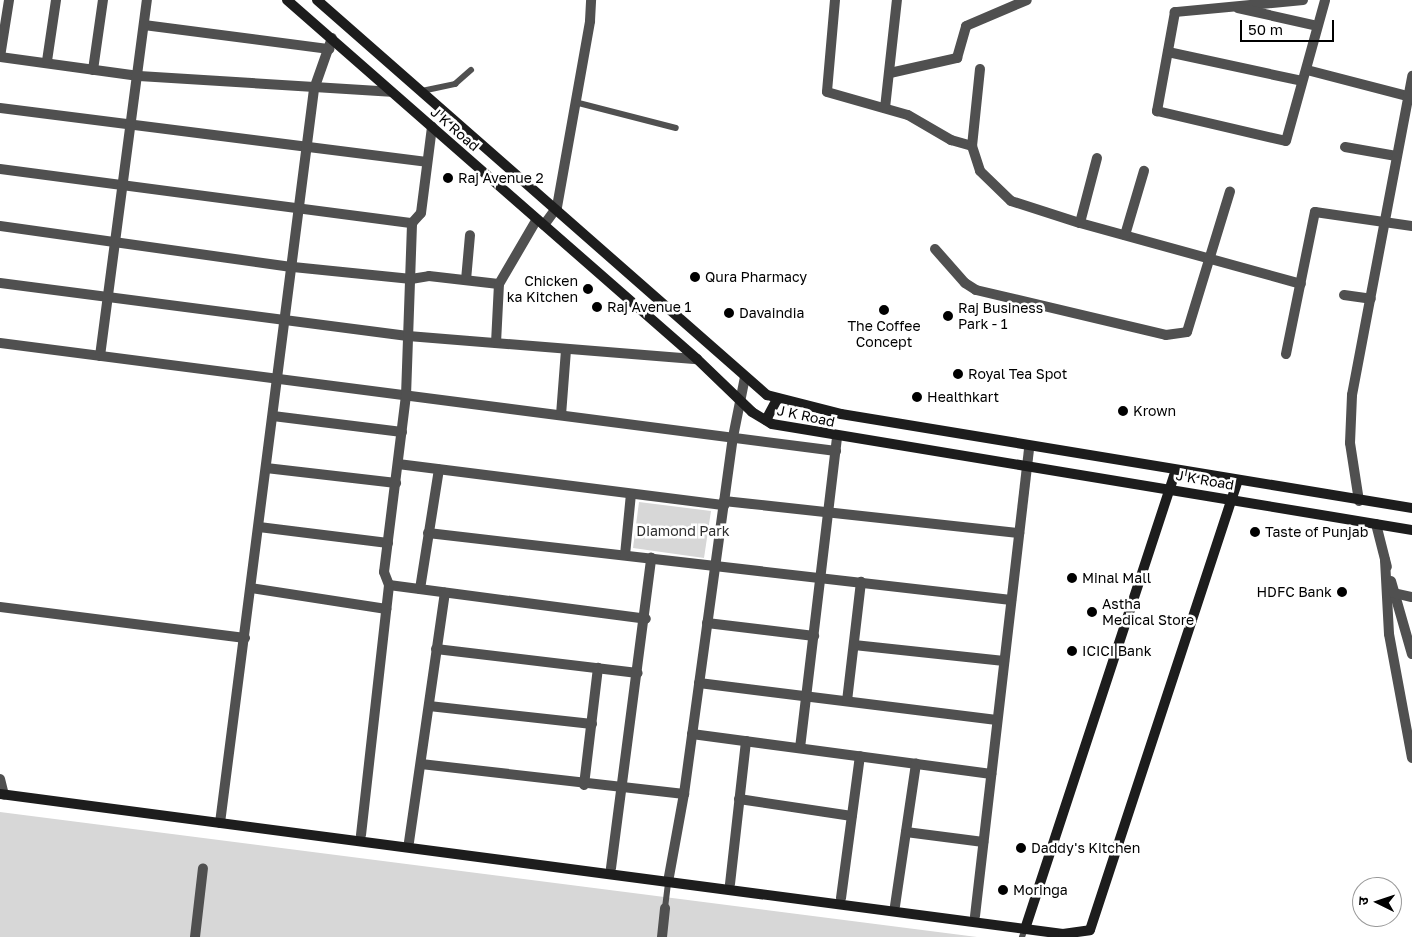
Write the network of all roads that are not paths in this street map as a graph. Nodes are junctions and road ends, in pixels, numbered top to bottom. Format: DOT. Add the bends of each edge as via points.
graph roads {
  1 [pos="9,0"];
  2 [pos="56,0"];
  3 [pos="104,0"];
  4 [pos="147,0"];
  5 [pos="287,0"];
  6 [pos="317,0"];
  7 [pos="591,0"];
  8 [pos="835,0"];
  9 [pos="897,0"];
  10 [pos="1027,0"];
  11 [pos="1303,0"];
  12 [pos="1325,0"];
  13 [pos="1229,5"];
  14 [pos="144,25"];
  15 [pos="1317,26"];
  16 [pos="357,36"];
  17 [pos="332,38"];
  18 [pos="329,49"];
  19 [pos="344,49"];
  20 [pos="1168,52"];
  21 [pos="0,57"];
  22 [pos="47,61"];
  23 [pos="980,69"];
  24 [pos="93,70"];
  25 [pos="471,70"];
  26 [pos="1307,70"];
  27 [pos="890,73"];
  28 [pos="139,76"];
  29 [pos="1412,76"];
  30 [pos="1302,81"];
  31 [pos="314,90"];
  32 [pos="421,91"];
  33 [pos="390,92"];
  34 [pos="1407,96"];
  35 [pos="576,102"];
  36 [pos="0,108"];
  37 [pos="885,108"];
  38 [pos="132,124"];
  39 [pos="432,127"];
  40 [pos="676,128"];
  41 [pos="972,146"];
  42 [pos="1345,147"];
  43 [pos="307,149"];
  44 [pos="1396,156"];
  45 [pos="1097,158"];
  46 [pos="427,162"];
  47 [pos="0,169"];
  48 [pos="1144,171"];
  49 [pos="124,185"];
  50 [pos="1230,191"];
  51 [pos="299,207"];
  52 [pos="557,207"];
  53 [pos="540,222"];
  54 [pos="1384,222"];
  55 [pos="412,223"];
  56 [pos="1080,223"];
  57 [pos="0,226"];
  58 [pos="1412,226"];
  59 [pos="470,235"];
  60 [pos="1125,235"];
  61 [pos="116,241"];
  62 [pos="935,249"];
  63 [pos="1209,259"];
  64 [pos="293,266"];
  65 [pos="411,279"];
  66 [pos="466,280"];
  67 [pos="0,283"];
  68 [pos="500,284"];
  69 [pos="1301,284"];
  70 [pos="1344,295"];
  71 [pos="108,296"];
  72 [pos="1371,299"];
  73 [pos="285,320"];
  74 [pos="408,336"];
  75 [pos="0,343"];
  76 [pos="496,343"];
  77 [pos="566,350"];
  78 [pos="1286,354"];
  79 [pos="100,356"];
  80 [pos="697,359"];
  81 [pos="745,377"];
  82 [pos="278,379"];
  83 [pos="406,396"];
  84 [pos="777,399"];
  85 [pos="739,400"];
  86 [pos="561,415"];
  87 [pos="273,416"];
  88 [pos="766,420"];
  89 [pos="402,432"];
  90 [pos="837,436"];
  91 [pos="733,437"];
  92 [pos="1029,446"];
  93 [pos="836,451"];
  94 [pos="398,464"];
  95 [pos="1027,465"];
  96 [pos="266,468"];
  97 [pos="439,469"];
  98 [pos="1176,470"];
  99 [pos="1238,481"];
  100 [pos="396,482"];
  101 [pos="1170,488"];
  102 [pos="631,494"];
  103 [pos="1232,499"];
  104 [pos="1359,501"];
  105 [pos="724,503"];
  106 [pos="1412,508"];
  107 [pos="829,512"];
  108 [pos="1376,524"];
  109 [pos="259,527"];
  110 [pos="1412,530"];
  111 [pos="428,533"];
  112 [pos="1019,533"];
  113 [pos="388,543"];
  114 [pos="625,556"];
  115 [pos="651,558"];
  116 [pos="1385,560"];
  117 [pos="715,566"];
  118 [pos="821,578"];
  119 [pos="861,582"];
  120 [pos="389,585"];
  121 [pos="251,588"];
  122 [pos="420,590"];
  123 [pos="445,593"];
  124 [pos="1394,593"];
  125 [pos="1412,597"];
  126 [pos="1011,600"];
  127 [pos="0,607"];
  128 [pos="386,609"];
  129 [pos="646,619"];
  130 [pos="707,623"];
  131 [pos="814,636"];
  132 [pos="244,638"];
  133 [pos="854,645"];
  134 [pos="436,649"];
  135 [pos="1412,654"];
  136 [pos="1004,661"];
  137 [pos="598,668"];
  138 [pos="638,672"];
  139 [pos="699,683"];
  140 [pos="806,696"];
  141 [pos="847,702"];
  142 [pos="429,706"];
  143 [pos="996,720"];
  144 [pos="592,724"];
  145 [pos="692,734"];
  146 [pos="746,741"];
  147 [pos="800,748"];
  148 [pos="860,756"];
  149 [pos="1412,758"];
  150 [pos="421,764"];
  151 [pos="916,764"];
  152 [pos="991,774"];
  153 [pos="584,785"];
  154 [pos="623,788"];
  155 [pos="1,789"];
  156 [pos="684,794"];
  157 [pos="739,799"];
  158 [pos="852,816"];
  159 [pos="220,820"];
  160 [pos="906,832"];
  161 [pos="361,835"];
  162 [pos="409,842"];
  163 [pos="984,842"];
  164 [pos="203,868"];
  165 [pos="612,868"];
  166 [pos="669,879"];
  167 [pos="730,884"];
  168 [pos="841,898"];
  169 [pos="895,906"];
  170 [pos="665,908"];
  171 [pos="975,916"];
  172 [pos="1024,930"];
  173 [pos="195,937"];
  174 [pos="662,937"];
  1 -- 21 [label="street"];
  2 -- 22 [label="street"];
  3 -- 24 [label="street"];
  4 -- 14 [label="street"];
  5 -- 17 [label="street, J K Road"];
  6 -- 16 [label="street, J K Road"];
  7 -- 35 [label="street"];
  8 -- 37 [label="street" via="827,92"];
  9 -- 27 [label="street"];
  10 -- 27 [label="street" via="966,26 957,58"];
  11 -- 13 [label="street"];
  12 -- 15 [label="street"];
  13 -- 15 [label="street"];
  13 -- 20 [label="street" via="1175,12"];
  14 -- 18 [label="street"];
  14 -- 28 [label="street"];
  15 -- 26 [label="street"];
  16 -- 19 [label="street"];
  16 -- 32 [label="street, J K Road"];
  17 -- 18 [label="street"];
  17 -- 19 [label="street, J K Road"];
  18 -- 31 [label="street"];
  19 -- 33 [label="street, J K Road"];
  20 -- 30 [label="street"];
  20 -- 30 [label="street" via="1157,111 1286,140"];
  21 -- 22 [label="street"];
  22 -- 24 [label="street"];
  23 -- 41 [label="street"];
  24 -- 28 [label="street"];
  25 -- 32 [label="lane" via="455,84"];
  26 -- 30 [label="street"];
  26 -- 34 [label="street"];
  27 -- 37 [label="street"];
  28 -- 31 [label="street"];
  28 -- 38 [label="street"];
  29 -- 34 [label="street"];
  31 -- 33 [label="street"];
  31 -- 43 [label="street"];
  32 -- 52 [label="street, J K Road"];
  33 -- 39 [label="street, J K Road"];
  34 -- 44 [label="street"];
  35 -- 40 [label="lane"];
  35 -- 52 [label="street"];
  36 -- 38 [label="street"];
  37 -- 41 [label="street" via="917,118 951,140"];
  38 -- 43 [label="street"];
  38 -- 49 [label="street"];
  39 -- 46 [label="street"];
  39 -- 53 [label="street, J K Road"];
  41 -- 56 [label="street" via="980,172 1011,201"];
  42 -- 44 [label="street"];
  43 -- 46 [label="street"];
  43 -- 51 [label="street"];
  44 -- 54 [label="street"];
  45 -- 56 [label="street"];
  46 -- 55 [label="street" via="421,213"];
  47 -- 49 [label="street"];
  48 -- 60 [label="street"];
  49 -- 51 [label="street"];
  49 -- 61 [label="street"];
  50 -- 63 [label="street"];
  51 -- 55 [label="street"];
  51 -- 64 [label="street"];
  52 -- 53 [label="street"];
  52 -- 81 [label="street, J K Road"];
  53 -- 68 [label="street"];
  53 -- 80 [label="street, J K Road"];
  54 -- 58 [label="street"];
  54 -- 69 [label="street" via="1315,212"];
  54 -- 72 [label="street"];
  55 -- 65 [label="street"];
  56 -- 60 [label="street"];
  57 -- 61 [label="street"];
  59 -- 66 [label="street"];
  60 -- 63 [label="street"];
  61 -- 64 [label="street"];
  61 -- 71 [label="street"];
  62 -- 63 [label="street" via="965,283 976,290 1166,335 1188,332"];
  63 -- 69 [label="street"];
  64 -- 65 [label="street"];
  64 -- 73 [label="street"];
  65 -- 66 [label="street" via="429,276"];
  65 -- 74 [label="street"];
  66 -- 68 [label="street"];
  67 -- 71 [label="street"];
  68 -- 76 [label="street"];
  69 -- 78 [label="street"];
  70 -- 72 [label="street"];
  71 -- 73 [label="street"];
  71 -- 79 [label="street"];
  72 -- 104 [label="street" via="1352,395 1350,443"];
  73 -- 74 [label="street"];
  73 -- 82 [label="street"];
  74 -- 76 [label="street"];
  74 -- 83 [label="street"];
  75 -- 79 [label="street"];
  76 -- 77 [label="street"];
  77 -- 80 [label="street"];
  77 -- 86 [label="street"];
  79 -- 82 [label="street"];
  80 -- 85 [label="street, J K Road"];
  81 -- 84 [label="street, J K Road"];
  81 -- 85 [label="street"];
  82 -- 83 [label="street"];
  82 -- 87 [label="street"];
  83 -- 86 [label="street"];
  83 -- 89 [label="street"];
  84 -- 88 [label="street"];
  84 -- 92 [label="street, J K Road" via="841,414"];
  85 -- 88 [label="street, J K Road"];
  85 -- 91 [label="street"];
  86 -- 91 [label="street"];
  87 -- 89 [label="street"];
  87 -- 96 [label="street"];
  88 -- 90 [label="street, J K Road"];
  89 -- 94 [label="street"];
  90 -- 93 [label="street"];
  90 -- 95 [label="street, J K Road"];
  91 -- 93 [label="street"];
  91 -- 105 [label="street"];
  92 -- 95 [label="street"];
  92 -- 98 [label="street, J K Road"];
  93 -- 107 [label="street"];
  94 -- 97 [label="street"];
  94 -- 100 [label="street"];
  95 -- 101 [label="street, J K Road"];
  95 -- 112 [label="street"];
  96 -- 100 [label="street"];
  96 -- 109 [label="street"];
  97 -- 102 [label="street"];
  97 -- 111 [label="street"];
  98 -- 99 [label="street, J K Road"];
  98 -- 101 [label="street"];
  99 -- 103 [label="street"];
  99 -- 104 [label="street, J K Road"];
  100 -- 113 [label="street"];
  101 -- 103 [label="street, J K Road"];
  101 -- 172 [label="street"];
  102 -- 105 [label="street"];
  102 -- 114 [label="street"];
  103 -- 108 [label="street, J K Road"];
  103 -- 172 [label="street" via="1090,930"];
  104 -- 106 [label="street, J K Road"];
  105 -- 107 [label="street"];
  105 -- 117 [label="street"];
  107 -- 112 [label="street"];
  107 -- 118 [label="street"];
  108 -- 110 [label="street, J K Road"];
  108 -- 116 [label="street"];
  109 -- 113 [label="street"];
  109 -- 121 [label="street"];
  111 -- 114 [label="street"];
  111 -- 122 [label="street"];
  112 -- 126 [label="street"];
  113 -- 120 [label="street" via="384,572"];
  114 -- 115 [label="street"];
  115 -- 117 [label="street"];
  115 -- 129 [label="street"];
  116 -- 124 [label="street"];
  116 -- 149 [label="street" via="1389,634"];
  117 -- 118 [label="street"];
  117 -- 130 [label="street"];
  118 -- 119 [label="street"];
  118 -- 131 [label="street"];
  119 -- 126 [label="street"];
  119 -- 133 [label="street"];
  120 -- 122 [label="street"];
  120 -- 128 [label="street"];
  121 -- 128 [label="street"];
  121 -- 132 [label="street"];
  122 -- 123 [label="street"];
  123 -- 129 [label="street"];
  123 -- 134 [label="street"];
  124 -- 125 [label="street"];
  124 -- 135 [label="street"];
  126 -- 136 [label="street"];
  127 -- 132 [label="street"];
  128 -- 161 [label="street"];
  129 -- 138 [label="street"];
  130 -- 131 [label="street"];
  130 -- 139 [label="street"];
  131 -- 140 [label="street"];
  132 -- 159 [label="street"];
  133 -- 136 [label="street"];
  133 -- 141 [label="street"];
  134 -- 137 [label="street"];
  134 -- 142 [label="street"];
  136 -- 143 [label="street"];
  137 -- 138 [label="street"];
  137 -- 144 [label="street"];
  138 -- 154 [label="street"];
  139 -- 140 [label="street"];
  139 -- 145 [label="street"];
  140 -- 141 [label="street"];
  140 -- 147 [label="street"];
  141 -- 143 [label="street"];
  142 -- 144 [label="street"];
  142 -- 150 [label="street"];
  143 -- 152 [label="street"];
  144 -- 153 [label="street"];
  145 -- 146 [label="street"];
  145 -- 156 [label="street"];
  146 -- 147 [label="street"];
  146 -- 157 [label="street"];
  147 -- 148 [label="street"];
  148 -- 151 [label="street"];
  148 -- 158 [label="street"];
  150 -- 153 [label="street"];
  150 -- 162 [label="street"];
  151 -- 152 [label="street"];
  151 -- 160 [label="street"];
  152 -- 163 [label="street"];
  153 -- 154 [label="street"];
  154 -- 156 [label="street"];
  154 -- 165 [label="street"];
  155 -- 159 [label="street"];
  156 -- 166 [label="street"];
  157 -- 158 [label="street"];
  157 -- 167 [label="street"];
  158 -- 168 [label="street"];
  159 -- 161 [label="street"];
  159 -- 166 [label="street"];
  160 -- 163 [label="street"];
  160 -- 169 [label="street"];
  161 -- 162 [label="street"];
  162 -- 165 [label="street"];
  163 -- 171 [label="street"];
  164 -- 173 [label="street"];
  165 -- 166 [label="street"];
  166 -- 167 [label="street"];
  166 -- 170 [label="lane"];
  166 -- 172 [label="street"];
  167 -- 168 [label="street"];
  168 -- 169 [label="street"];
  169 -- 171 [label="street"];
  170 -- 174 [label="street"];
  171 -- 172 [label="street"];
}
